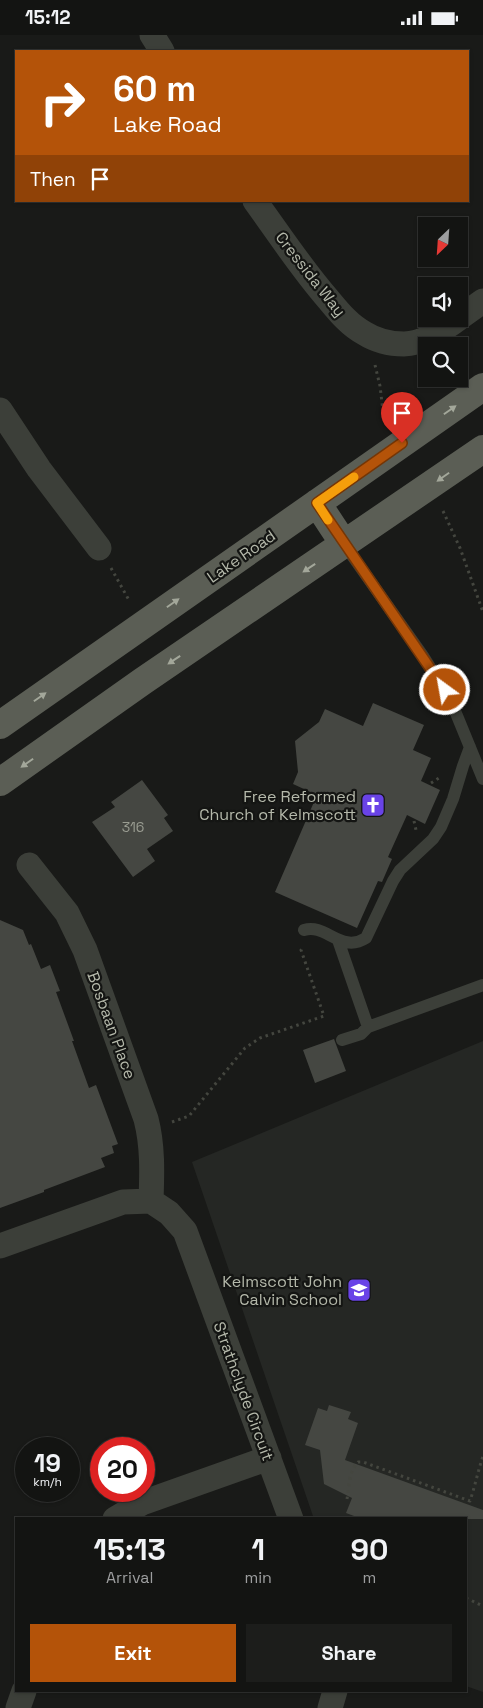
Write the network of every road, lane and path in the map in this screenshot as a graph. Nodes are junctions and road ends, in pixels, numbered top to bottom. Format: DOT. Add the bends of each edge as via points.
graph roads {
  1 [pos="152,35"];
  2 [pos="161,50"];
  3 [pos="256,202"];
  4 [pos="483,301"];
  5 [pos="468,312"];
  6 [pos="445,327"];
  7 [pos="373,357"];
  8 [pos="483,387"];
  9 [pos="0,410"];
  10 [pos="392,428"];
  11 [pos="483,449"];
  12 [pos="317,503"];
  13 [pos="443,511"];
  14 [pos="344,545"];
  15 [pos="99,548"];
  16 [pos="134,609"];
  17 [pos="483,612"];
  18 [pos="0,725"];
  19 [pos="470,747"];
  20 [pos="483,779"];
  21 [pos="0,782"];
  22 [pos="29,865"];
  23 [pos="304,931"];
  24 [pos="338,940"];
  25 [pos="307,947"];
  26 [pos="483,985"];
  27 [pos="368,1027"];
  28 [pos="342,1041"];
  29 [pos="168,1123"];
  30 [pos="151,1201"];
  31 [pos="0,1247"];
  32 [pos="483,1456"];
  33 [pos="269,1458"];
  34 [pos="347,1499"];
  35 [pos="118,1517"];
  36 [pos="290,1517"];
  37 [pos="467,1598"];
  38 [pos="483,1606"];
  39 [pos="24,1692"];
  40 [pos="335,1692"];
  41 [pos="18,1708"];
  42 [pos="330,1708"];
  1 -- 2 [label="street"];
  3 -- 6 [label="street, Cressida Way" via="313,282 362,332 391,343 405,344 419,342"];
  4 -- 5 [label="street, Cressida Way"];
  7 -- 10 [label="path" via="383,411"];
  12 -- 8 [label="main road, Lake Road, one-way"];
  9 -- 15 [label="street" via="39,469"];
  11 -- 14 [label="main road, one-way"];
  12 -- 14 [label="main road"];
  18 -- 12 [label="main road, Lake Road, one-way"];
  13 -- 17 [label="path"];
  14 -- 19 [label="lane" via="438,679"];
  14 -- 21 [label="main road, one-way"];
  15 -- 16 [label="path"];
  19 -- 20 [label="lane"];
  19 -- 24 [label="lane" via="441,827 400,870 366,938 354,943"];
  22 -- 30 [label="street, Bosbaan Place" via="67,913 85,950 143,1109 151,1140"];
  23 -- 24 [label="lane" via="316,929"];
  24 -- 27 [label="lane"];
  25 -- 29 [label="path" via="300,950 324,1016 255,1040 190,1116"];
  26 -- 27 [label="lane"];
  27 -- 28 [label="lane" via="361,1034"];
  30 -- 31 [label="street" via="123,1202"];
  30 -- 33 [label="street, Strathclyde Circuit" via="170,1213 185,1231"];
  32 -- 34 [label="path" via="470,1501 363,1462 354,1465"];
  33 -- 35 [label="street" via="142,1503"];
  33 -- 36 [label="street, Strathclyde Circuit"];
  37 -- 38 [label="path"];
  39 -- 41 [label="street"];
  40 -- 42 [label="street"];
}
